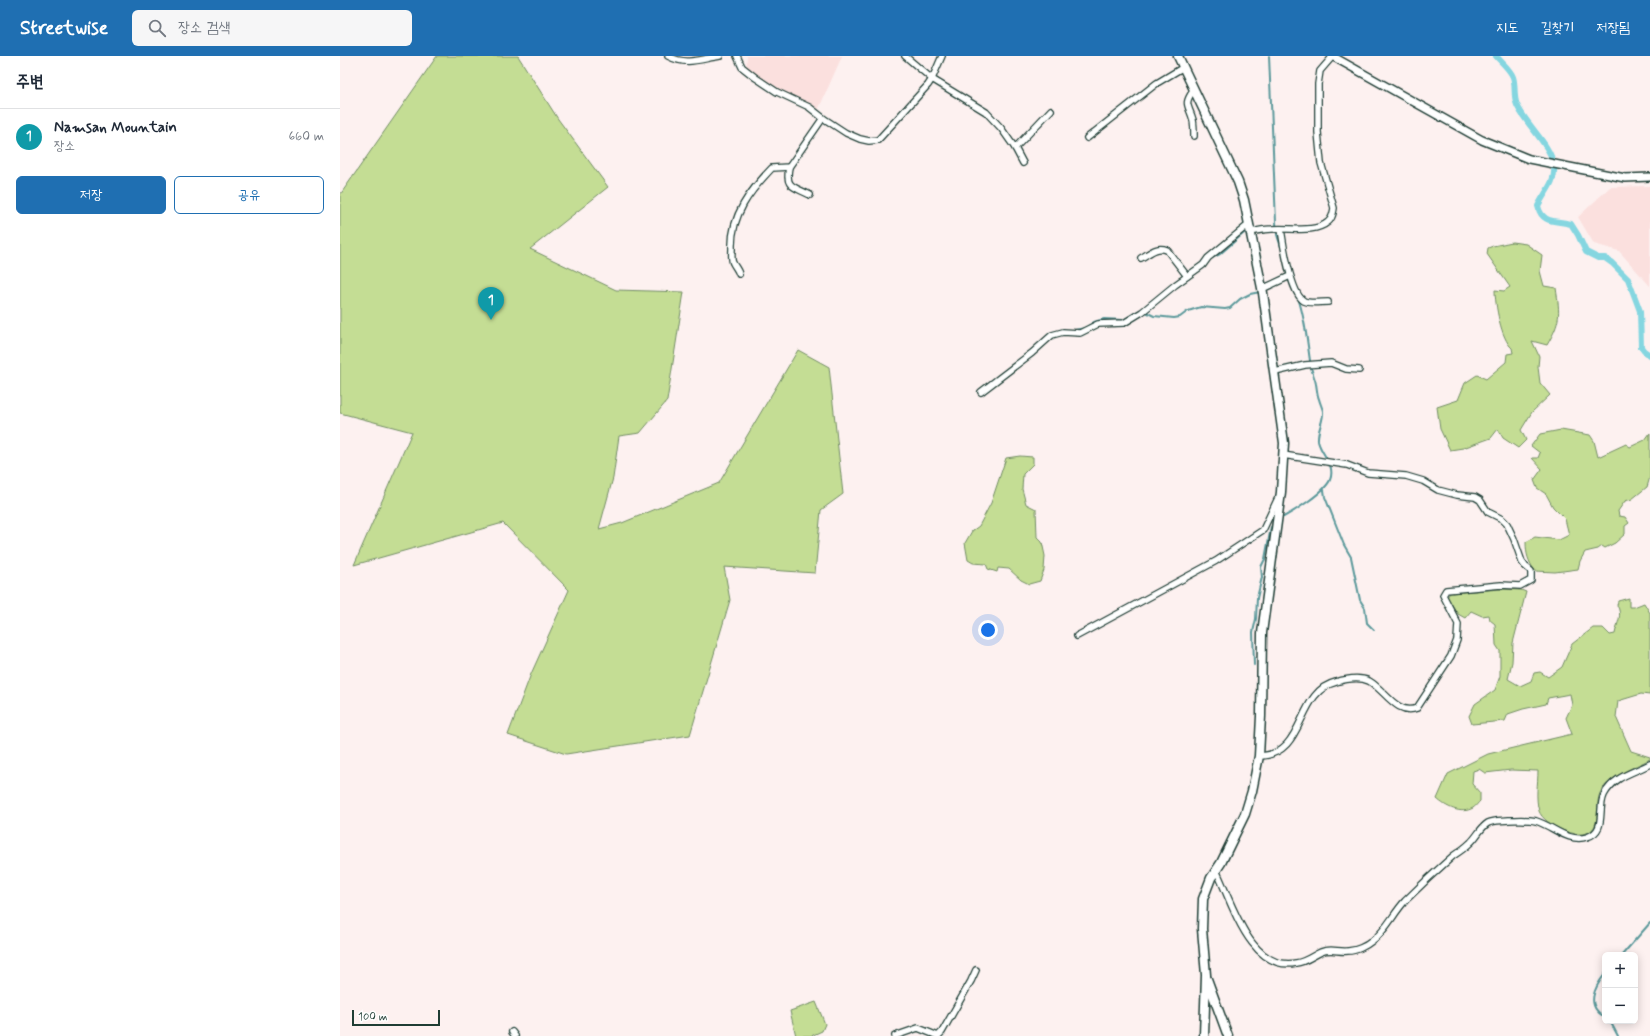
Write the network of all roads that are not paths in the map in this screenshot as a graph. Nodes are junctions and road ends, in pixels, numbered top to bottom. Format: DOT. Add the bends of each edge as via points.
graph roads {
  1 [pos="668,56"];
  2 [pos="720,56"];
  3 [pos="737,56"];
  4 [pos="905,56"];
  5 [pos="942,56"];
  6 [pos="1178,56"];
  7 [pos="1332,56"];
  8 [pos="1182,68"];
  9 [pos="932,79"];
  10 [pos="1193,91"];
  11 [pos="1051,110"];
  12 [pos="823,118"];
  13 [pos="1194,136"];
  14 [pos="1087,138"];
  15 [pos="1015,148"];
  16 [pos="1023,162"];
  17 [pos="789,167"];
  18 [pos="1650,177"];
  19 [pos="810,195"];
  20 [pos="1280,229"];
  21 [pos="1249,230"];
  22 [pos="1142,258"];
  23 [pos="739,274"];
  24 [pos="1187,276"];
  25 [pos="1290,276"];
  26 [pos="1262,290"];
  27 [pos="1328,302"];
  28 [pos="1359,370"];
  29 [pos="1275,372"];
  30 [pos="981,392"];
  31 [pos="1283,455"];
  32 [pos="1281,492"];
  33 [pos="1077,636"];
  34 [pos="1259,756"];
  35 [pos="1650,764"];
  36 [pos="1216,870"];
  37 [pos="976,970"];
  38 [pos="1206,975"];
  39 [pos="895,1036"];
  40 [pos="938,1036"];
  41 [pos="1204,1036"];
  42 [pos="1228,1036"];
  1 -- 2 [label="street" via="687,62"];
  3 -- 12 [label="street" via="742,67 756,78 777,92 809,107"];
  4 -- 9 [label="street"];
  5 -- 9 [label="street"];
  6 -- 8 [label="main road"];
  7 -- 18 [label="street" via="1482,140 1529,159 1625,178"];
  7 -- 20 [label="street" via="1320,71 1318,132 1321,163 1334,208 1333,215 1324,225"];
  8 -- 10 [label="main road"];
  8 -- 14 [label="street" via="1157,83"];
  9 -- 12 [label="street" via="878,140 860,140"];
  9 -- 15 [label="street" via="986,112"];
  10 -- 13 [label="street" via="1186,104 1193,120"];
  10 -- 21 [label="main road" via="1238,182"];
  11 -- 15 [label="street"];
  12 -- 17 [label="street"];
  15 -- 16 [label="street"];
  17 -- 19 [label="street" via="789,184"];
  17 -- 23 [label="street" via="772,168 743,203 734,224 732,243 733,263"];
  20 -- 21 [label="street"];
  20 -- 25 [label="street"];
  21 -- 24 [label="street"];
  21 -- 26 [label="main road"];
  22 -- 24 [label="street" via="1159,248 1167,250"];
  24 -- 30 [label="street" via="1144,311 1124,323 1107,322 1080,333 1063,332 1052,335"];
  25 -- 26 [label="street"];
  25 -- 27 [label="street" via="1302,300"];
  26 -- 29 [label="main road"];
  28 -- 29 [label="street" via="1346,369 1331,363"];
  29 -- 31 [label="main road" via="1284,443"];
  31 -- 32 [label="main road"];
  31 -- 34 [label="street" via="1347,465 1368,473 1406,476 1423,481 1438,490 1475,497 1488,512 1507,524 1522,562 1532,571 1532,575 1531,580 1520,586 1501,585 1446,590 1443,595 1458,624 1457,640 1451,656 1417,708 1409,710 1398,707 1385,693 1368,681 1358,679 1336,682 1320,692 1306,708 1292,737 1282,750 1268,756"];
  32 -- 33 [label="street" via="1263,530 1216,561"];
  32 -- 34 [label="main road" via="1262,632"];
  34 -- 36 [label="main road" via="1244,814"];
  35 -- 36 [label="street" via="1626,774 1607,790 1603,797 1599,828 1586,838 1569,837 1528,820 1489,823 1470,844 1453,856 1404,902 1381,934 1372,942 1352,951 1328,950 1295,964 1282,964 1270,960 1249,939"];
  36 -- 38 [label="main road" via="1206,888 1202,915"];
  37 -- 40 [label="street"];
  38 -- 41 [label="main road"];
  38 -- 42 [label="main road"];
  39 -- 40 [label="street" via="918,1028"];
}
